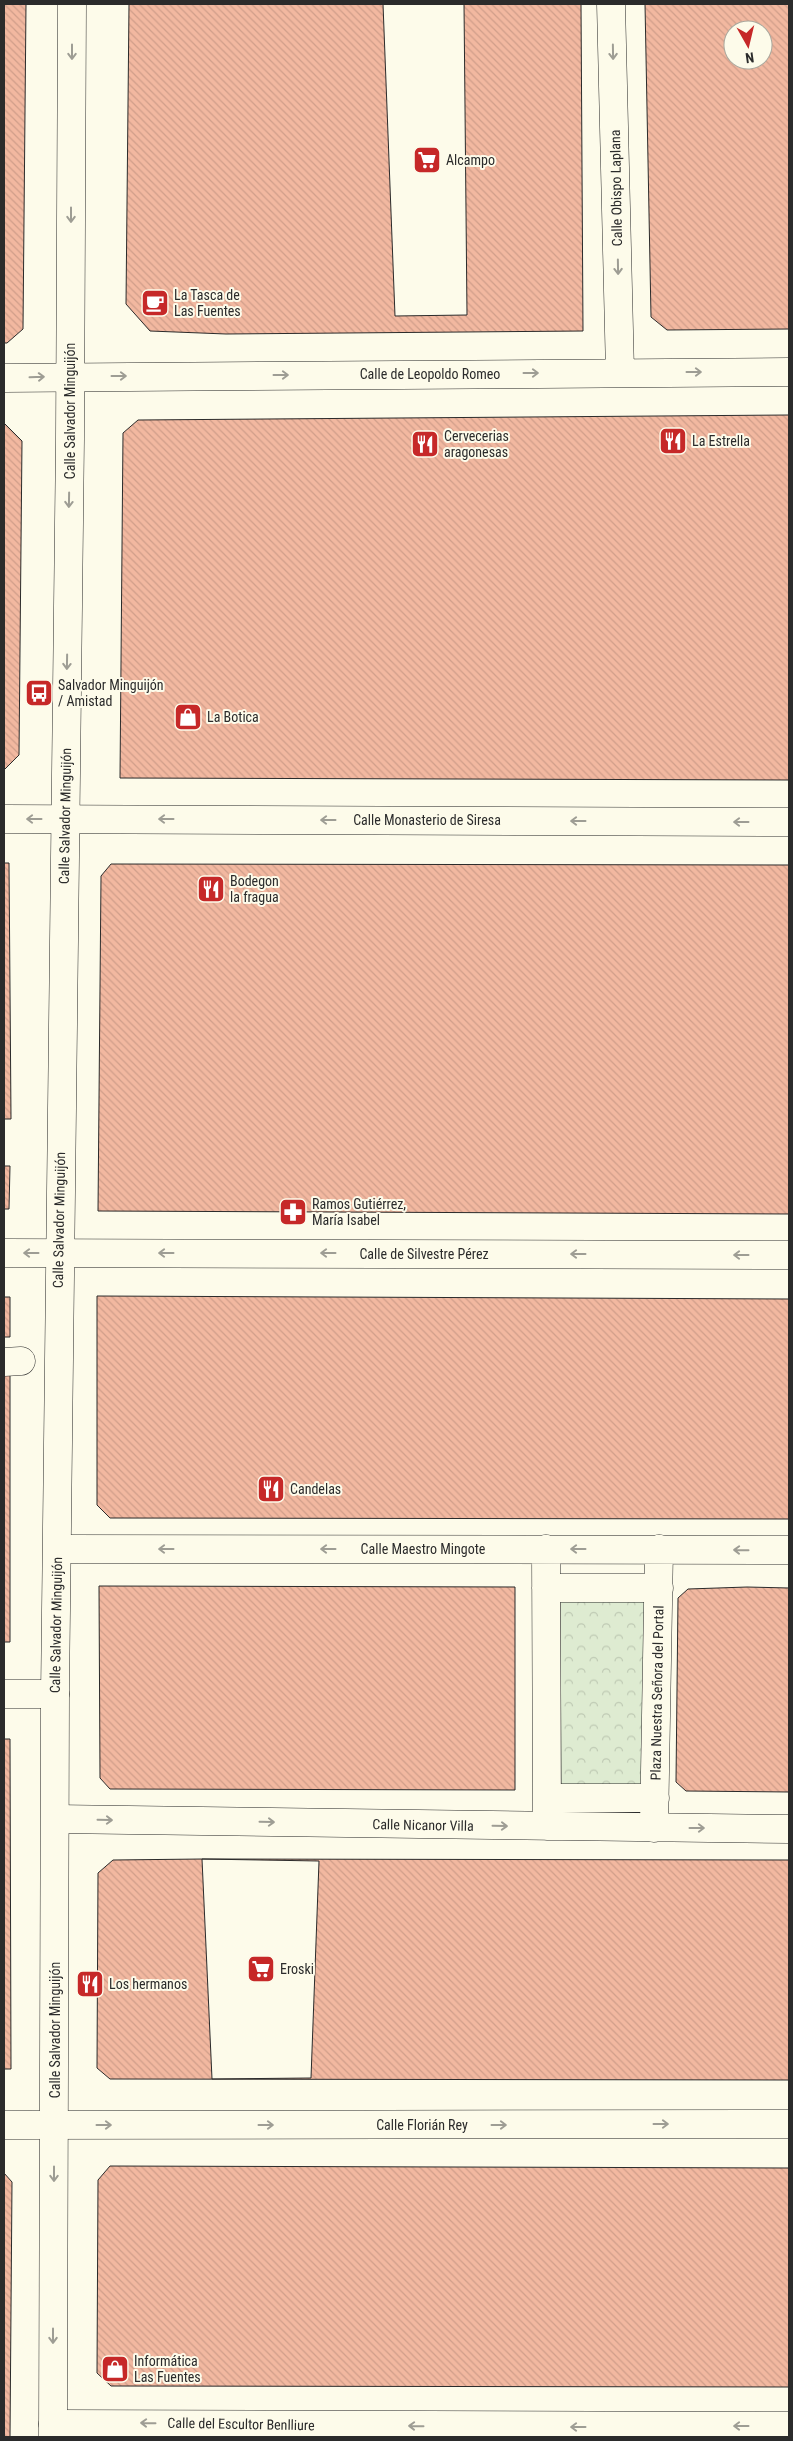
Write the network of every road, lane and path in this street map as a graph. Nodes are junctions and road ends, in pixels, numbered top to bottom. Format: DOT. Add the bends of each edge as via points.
graph roads {
  1 [pos="72,4"];
  2 [pos="611,4"];
  3 [pos="620,372"];
  4 [pos="789,372"];
  5 [pos="70,376"];
  6 [pos="4,378"];
  7 [pos="4,819"];
  8 [pos="64,819"];
  9 [pos="789,822"];
  10 [pos="4,1253"];
  11 [pos="59,1253"];
  12 [pos="789,1255"];
  13 [pos="58,1549"];
  14 [pos="546,1549"];
  15 [pos="659,1549"];
  16 [pos="789,1550"];
  17 [pos="546,1588"];
  18 [pos="659,1588"];
  19 [pos="4,1694"];
  20 [pos="55,1694"];
  21 [pos="547,1798"];
  22 [pos="655,1798"];
  23 [pos="56,1819"];
  24 [pos="547,1826"];
  25 [pos="654,1828"];
  26 [pos="789,1828"];
  27 [pos="789,2124"];
  28 [pos="4,2125"];
  29 [pos="55,2125"];
  30 [pos="789,2426"];
  31 [pos="53,2430"];
  32 [pos="543,2432"];
  1 -- 5 [label="street, Calle Salvador Minguijón, one-way"];
  2 -- 3 [label="street, Calle Obispo Laplana, one-way"];
  3 -- 4 [label="street, Calle de Leopoldo Romeo, one-way"];
  5 -- 3 [label="street, Calle de Leopoldo Romeo, one-way"];
  6 -- 5 [label="street, Calle de Leopoldo Romeo, one-way"];
  5 -- 8 [label="street, Calle Salvador Minguijón, one-way"];
  8 -- 7 [label="street, Calle Monasterio de Siresa, one-way"];
  9 -- 8 [label="street, Calle Monasterio de Siresa, one-way"];
  8 -- 11 [label="street, Calle Salvador Minguijón"];
  11 -- 10 [label="street, Calle de Silvestre Pérez, one-way"];
  12 -- 11 [label="street, Calle de Silvestre Pérez, one-way"];
  11 -- 13 [label="street, Calle Salvador Minguijón"];
  14 -- 13 [label="street, Calle Maestro Mingote, one-way"];
  13 -- 20 [label="street, Calle Salvador Minguijón"];
  15 -- 14 [label="street, Calle Maestro Mingote, one-way"];
  14 -- 17 [label="street"];
  16 -- 15 [label="street, Calle Maestro Mingote, one-way"];
  15 -- 18 [label="street, Plaza Nuestra Señora del Portal"];
  17 -- 18 [label="street"];
  17 -- 21 [label="street"];
  18 -- 22 [label="street, Plaza Nuestra Señora del Portal"];
  19 -- 20 [label="street"];
  20 -- 23 [label="street, Calle Salvador Minguijón"];
  21 -- 22 [label="street"];
  21 -- 24 [label="street"];
  22 -- 25 [label="street, Plaza Nuestra Señora del Portal"];
  23 -- 24 [label="street, Calle Nicanor Villa, one-way"];
  23 -- 29 [label="street, Calle Salvador Minguijón"];
  24 -- 25 [label="street, Calle Nicanor Villa"];
  25 -- 26 [label="street, Calle Nicanor Villa, one-way"];
  29 -- 27 [label="street, Calle Florián Rey, one-way"];
  28 -- 29 [label="street, Calle Florián Rey"];
  29 -- 31 [label="street, Calle Salvador Minguijón, one-way"];
  30 -- 32 [label="street, Calle del Escultor Benlliure, one-way"];
  32 -- 31 [label="street, Calle del Escultor Benlliure, one-way"];
}
